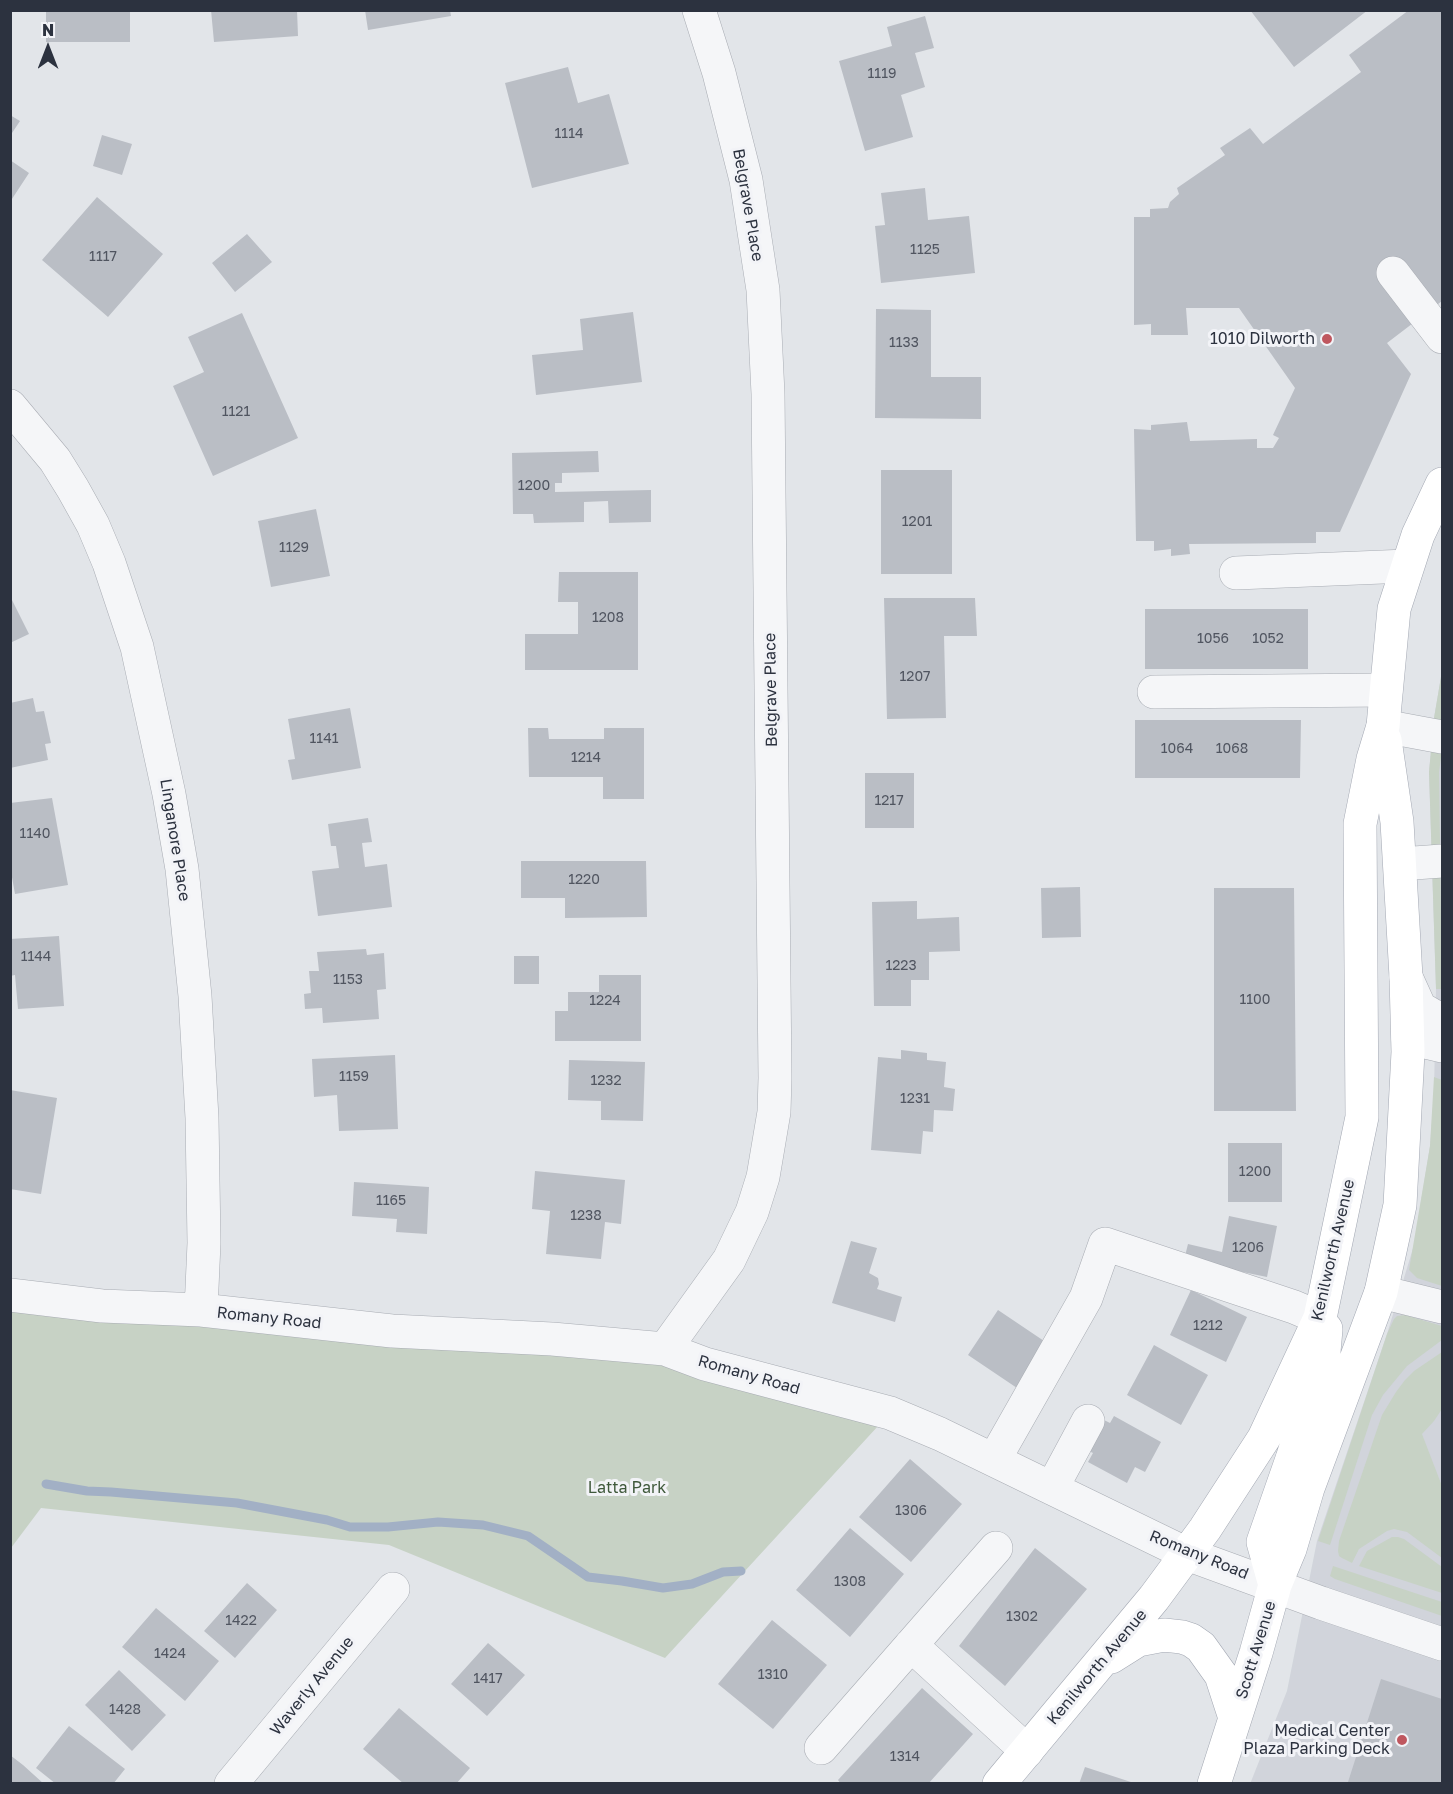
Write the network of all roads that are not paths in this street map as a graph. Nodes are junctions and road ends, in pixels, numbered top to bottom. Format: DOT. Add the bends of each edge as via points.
graph roads {
  1 [pos="699,10"];
  2 [pos="1393,273"];
  3 [pos="1443,337"];
  4 [pos="10,406"];
  5 [pos="1443,484"];
  6 [pos="1407,566"];
  7 [pos="1236,573"];
  8 [pos="1386,690"];
  9 [pos="1154,692"];
  10 [pos="1383,726"];
  11 [pos="1443,737"];
  12 [pos="1373,759"];
  13 [pos="1443,861"];
  14 [pos="1400,864"];
  15 [pos="1406,977"];
  16 [pos="1443,1021"];
  17 [pos="1408,1038"];
  18 [pos="1443,1046"];
  19 [pos="1331,1268"];
  20 [pos="1381,1292"];
  21 [pos="10,1294"];
  22 [pos="1443,1307"];
  23 [pos="201,1310"];
  24 [pos="1320,1318"];
  25 [pos="664,1349"];
  26 [pos="1088,1421"];
  27 [pos="994,1460"];
  28 [pos="1052,1488"];
  29 [pos="996,1548"];
  30 [pos="1187,1554"];
  31 [pos="1275,1585"];
  32 [pos="393,1588"];
  33 [pos="1443,1644"];
  34 [pos="911,1645"];
  35 [pos="1101,1663"];
  36 [pos="1235,1718"];
  37 [pos="821,1748"];
  38 [pos="1027,1751"];
  39 [pos="231,1784"];
  40 [pos="999,1784"];
  41 [pos="1214,1784"];
  1 -- 25 [label="street, Belgrave Place" via="746,180 763,290 775,1078 766,1160 752,1212 729,1260"];
  2 -- 3 [label="street"];
  4 -- 23 [label="street, Linganore Place" via="55,460 93,525 109,563 137,647 167,784 182,869 195,996 202,1118"];
  5 -- 6 [label="main road, Kenilworth Avenue"];
  6 -- 7 [label="street"];
  6 -- 8 [label="main road, Kenilworth Avenue" via="1394,609"];
  8 -- 9 [label="street"];
  8 -- 10 [label="main road, Kenilworth Avenue"];
  10 -- 11 [label="street"];
  10 -- 12 [label="main road, Kenilworth Avenue"];
  10 -- 14 [label="main road, Kenilworth Avenue" via="1398,822"];
  12 -- 17 [label="main road" via="1381,831 1386,1008"];
  12 -- 19 [label="main road, Kenilworth Avenue" via="1360,824 1362,1117"];
  13 -- 14 [label="street"];
  14 -- 15 [label="main road, Kenilworth Avenue"];
  15 -- 16 [label="street" via="1420,1008"];
  15 -- 17 [label="main road, Kenilworth Avenue"];
  17 -- 18 [label="street"];
  17 -- 20 [label="main road, Kenilworth Avenue" via="1400,1204"];
  19 -- 24 [label="main road, Kenilworth Avenue"];
  19 -- 31 [label="main road" via="1323,1364 1263,1542"];
  20 -- 22 [label="street"];
  20 -- 31 [label="main road, Kenilworth Avenue"];
  21 -- 23 [label="street, Romany Road" via="102,1306"];
  23 -- 25 [label="street, Romany Road" via="392,1331"];
  24 -- 27 [label="street" via="1105,1244 1086,1298"];
  24 -- 30 [label="main road, Kenilworth Avenue" via="1264,1438"];
  25 -- 27 [label="street, Romany Road" via="705,1364 890,1413"];
  26 -- 28 [label="street"];
  27 -- 28 [label="street, Romany Road"];
  28 -- 30 [label="street, Romany Road"];
  29 -- 34 [label="street"];
  30 -- 31 [label="street, Romany Road"];
  30 -- 35 [label="main road, Kenilworth Avenue"];
  31 -- 33 [label="street, Romany Road"];
  31 -- 36 [label="main road, Scott Avenue"];
  32 -- 39 [label="street, Waverly Avenue"];
  34 -- 37 [label="street"];
  34 -- 38 [label="street"];
  35 -- 36 [label="main road" via="1138,1640 1164,1635 1191,1640 1201,1647 1221,1675"];
  35 -- 38 [label="main road, Kenilworth Avenue"];
  36 -- 41 [label="main road, Scott Avenue"];
  38 -- 40 [label="main road, Kenilworth Avenue"];
}
